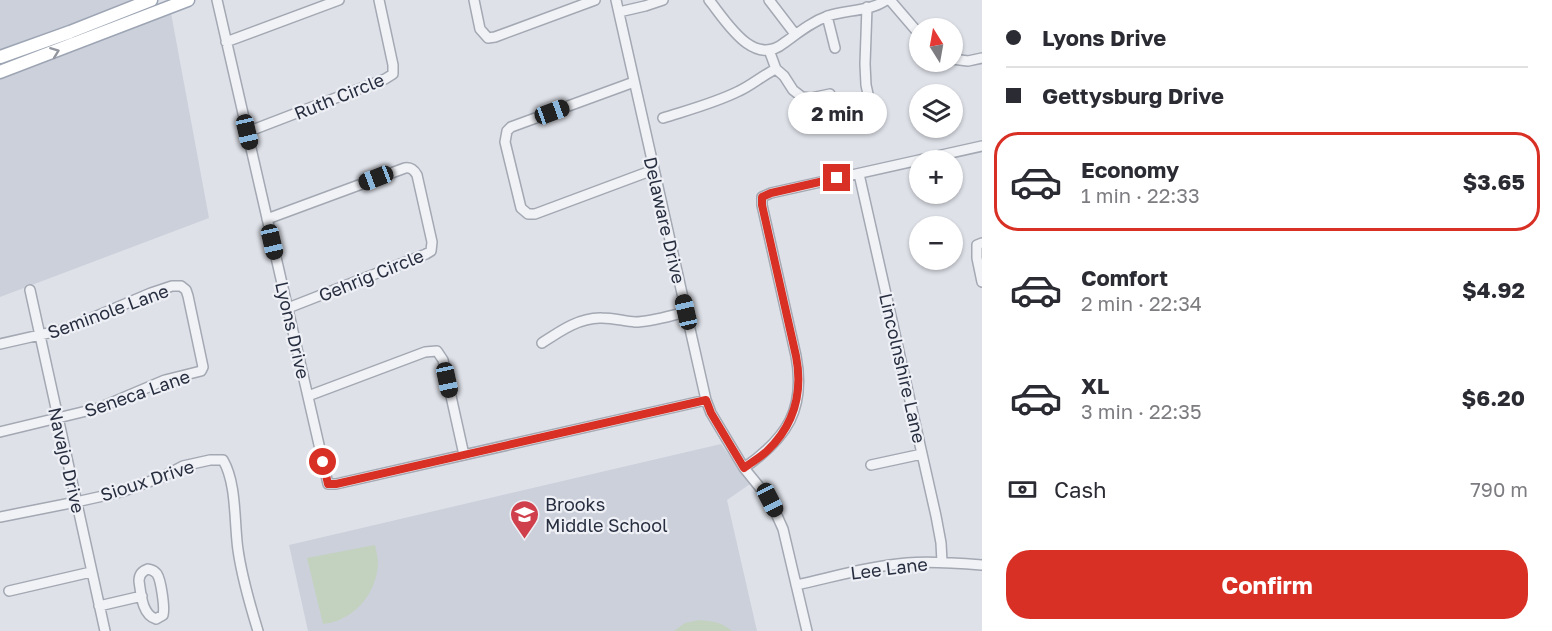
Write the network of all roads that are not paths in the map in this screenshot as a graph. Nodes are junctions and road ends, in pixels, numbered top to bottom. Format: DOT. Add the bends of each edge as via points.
graph roads {
  1 [pos="188,0"];
  2 [pos="217,0"];
  3 [pos="339,0"];
  4 [pos="379,0"];
  5 [pos="474,0"];
  6 [pos="595,0"];
  7 [pos="616,0"];
  8 [pos="663,0"];
  9 [pos="709,0"];
  10 [pos="769,0"];
  11 [pos="845,0"];
  12 [pos="888,0"];
  13 [pos="154,4"];
  14 [pos="867,7"];
  15 [pos="850,11"];
  16 [pos="619,12"];
  17 [pos="827,16"];
  18 [pos="909,22"];
  19 [pos="795,34"];
  20 [pos="226,42"];
  21 [pos="835,48"];
  22 [pos="769,50"];
  23 [pos="0,57"];
  24 [pos="982,58"];
  25 [pos="963,60"];
  26 [pos="776,69"];
  27 [pos="0,72"];
  28 [pos="634,82"];
  29 [pos="830,94"];
  30 [pos="872,112"];
  31 [pos="663,118"];
  32 [pos="247,132"];
  33 [pos="982,146"];
  34 [pos="653,170"];
  35 [pos="859,174"];
  36 [pos="267,219"];
  37 [pos="982,243"];
  38 [pos="982,282"];
  39 [pos="30,290"];
  40 [pos="288,308"];
  41 [pos="686,312"];
  42 [pos="39,335"];
  43 [pos="542,343"];
  44 [pos="0,344"];
  45 [pos="203,370"];
  46 [pos="308,396"];
  47 [pos="706,400"];
  48 [pos="57,419"];
  49 [pos="0,432"];
  50 [pos="922,454"];
  51 [pos="464,455"];
  52 [pos="871,465"];
  53 [pos="744,468"];
  54 [pos="76,502"];
  55 [pos="0,517"];
  56 [pos="942,562"];
  57 [pos="982,565"];
  58 [pos="91,572"];
  59 [pos="796,585"];
  60 [pos="9,591"];
  61 [pos="142,596"];
  62 [pos="99,606"];
  63 [pos="105,631"];
  64 [pos="258,631"];
  65 [pos="807,631"];
  1 -- 13 [label="main road"];
  2 -- 20 [label="street, Lyons Drive"];
  3 -- 20 [label="street"];
  4 -- 32 [label="street, Ruth Circle" via="393,65 389,78"];
  5 -- 6 [label="street" via="480,28 488,38"];
  7 -- 16 [label="street, Delaware Drive"];
  8 -- 16 [label="street"];
  9 -- 22 [label="street" via="749,46"];
  10 -- 19 [label="street"];
  11 -- 15 [label="street"];
  12 -- 14 [label="street"];
  12 -- 18 [label="street"];
  13 -- 23 [label="main road"];
  27 -- 13 [label="main road, one-way"];
  14 -- 15 [label="street"];
  14 -- 30 [label="street" via="866,85"];
  15 -- 17 [label="street"];
  16 -- 28 [label="street, Delaware Drive"];
  17 -- 19 [label="street"];
  17 -- 21 [label="street"];
  19 -- 22 [label="street"];
  20 -- 32 [label="street, Lyons Drive"];
  22 -- 26 [label="street"];
  24 -- 25 [label="street"];
  26 -- 29 [label="street" via="801,96"];
  26 -- 31 [label="street" via="722,99"];
  28 -- 34 [label="street, Delaware Drive"];
  28 -- 34 [label="street" via="507,131 520,206 522,211 535,214"];
  32 -- 36 [label="street, Lyons Drive"];
  33 -- 35 [label="street"];
  34 -- 41 [label="street, Delaware Drive"];
  35 -- 50 [label="street, Lincolnshire Lane"];
  35 -- 53 [label="street" via="762,197 799,377 794,412 783,432 765,453"];
  36 -- 40 [label="street, Lyons Drive"];
  36 -- 40 [label="street, Gehrig Circle" via="405,168 417,175 431,251"];
  37 -- 38 [label="street" via="977,245 977,258"];
  39 -- 42 [label="street, Navajo Drive"];
  40 -- 46 [label="street, Lyons Drive"];
  41 -- 43 [label="street" via="649,321 586,320"];
  41 -- 47 [label="street, Delaware Drive"];
  42 -- 44 [label="street, Seminole Lane"];
  42 -- 45 [label="street, Seminole Lane" via="66,329 159,290 181,286 188,296"];
  42 -- 48 [label="street, Navajo Drive"];
  45 -- 48 [label="street, Seneca Lane"];
  46 -- 51 [label="street, Lyons Drive" via="328,484"];
  46 -- 51 [label="street" via="425,352 437,351 443,360"];
  47 -- 51 [label="street"];
  47 -- 53 [label="street, Delaware Drive"];
  48 -- 49 [label="street, Seneca Lane"];
  48 -- 54 [label="street, Navajo Drive"];
  50 -- 52 [label="street"];
  50 -- 56 [label="street, Lincolnshire Lane"];
  53 -- 59 [label="street, Delaware Drive" via="778,515"];
  54 -- 55 [label="street, Sioux Drive"];
  54 -- 58 [label="street, Navajo Drive"];
  54 -- 64 [label="street, Sioux Drive" via="121,492 183,466 223,460 233,495 238,551"];
  56 -- 57 [label="street, Lee Lane"];
  56 -- 59 [label="street, Lee Lane" via="883,566"];
  58 -- 60 [label="street"];
  58 -- 62 [label="street, Navajo Drive"];
  59 -- 65 [label="street, Delaware Drive"];
  61 -- 61 [label="street" via="140,575 144,570 154,571 165,609 161,617 148,615"];
  61 -- 62 [label="street"];
  62 -- 63 [label="street, Navajo Drive"];
}
